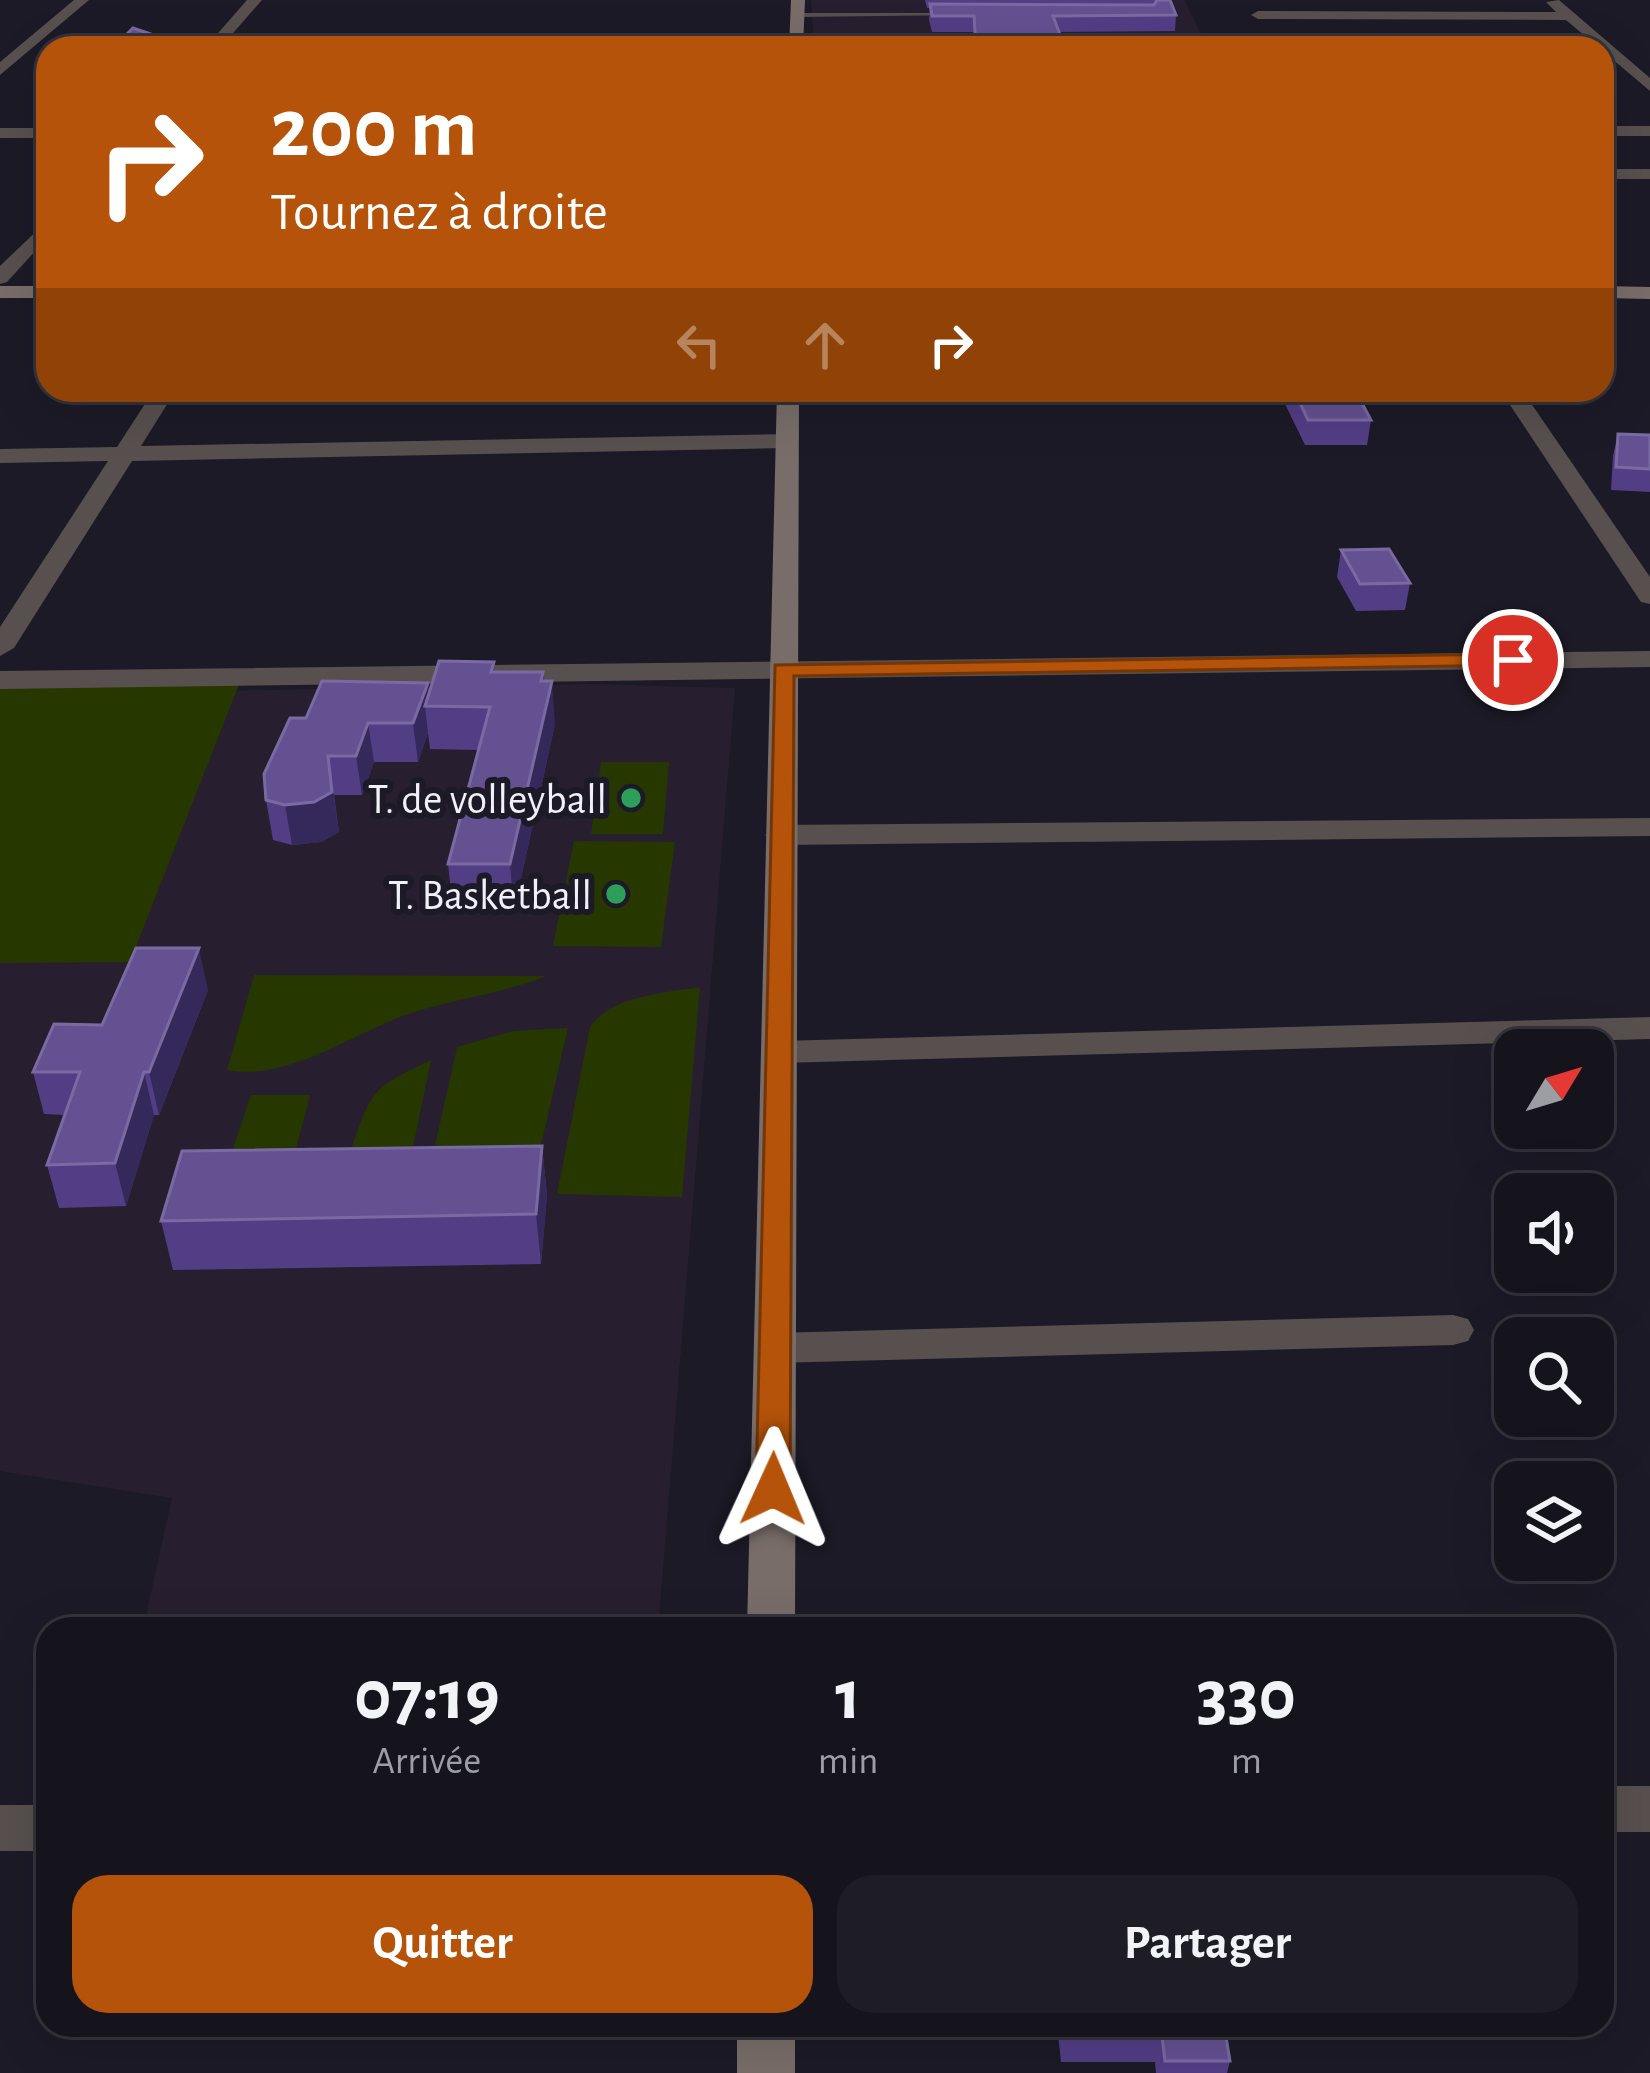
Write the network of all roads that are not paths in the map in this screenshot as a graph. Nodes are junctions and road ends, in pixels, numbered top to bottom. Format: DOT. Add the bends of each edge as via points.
graph roads {
  1 [pos="82,0"];
  2 [pos="255,0"];
  3 [pos="1248,0"];
  4 [pos="1550,0"];
  5 [pos="797,8"];
  6 [pos="962,15"];
  7 [pos="1258,15"];
  8 [pos="1568,16"];
  9 [pos="1269,32"];
  10 [pos="40,36"];
  11 [pos="223,36"];
  12 [pos="1592,36"];
  13 [pos="36,39"];
  14 [pos="0,51"];
  15 [pos="22,51"];
  16 [pos="36,51"];
  17 [pos="1614,54"];
  18 [pos="0,70"];
  19 [pos="1622,80"];
  20 [pos="1647,82"];
  21 [pos="1650,130"];
  22 [pos="1614,131"];
  23 [pos="0,133"];
  24 [pos="36,133"];
  25 [pos="1614,174"];
  26 [pos="1650,174"];
  27 [pos="36,239"];
  28 [pos="0,278"];
  29 [pos="0,292"];
  30 [pos="36,292"];
  31 [pos="1614,292"];
  32 [pos="1650,292"];
  33 [pos="157,402"];
  34 [pos="788,402"];
  35 [pos="1519,402"];
  36 [pos="786,441"];
  37 [pos="124,454"];
  38 [pos="0,456"];
  39 [pos="1650,596"];
  40 [pos="0,648"];
  41 [pos="1650,659"];
  42 [pos="783,670"];
  43 [pos="0,680"];
  44 [pos="1650,827"];
  45 [pos="781,835"];
  46 [pos="1650,1028"];
  47 [pos="780,1052"];
  48 [pos="1454,1330"];
  49 [pos="775,1348"];
  50 [pos="771,1617"];
  51 [pos="1614,1809"];
  52 [pos="1650,1809"];
  53 [pos="0,1828"];
  54 [pos="36,1828"];
  55 [pos="766,2037"];
  56 [pos="766,2073"];
  1 -- 10 [label="street"];
  2 -- 11 [label="street"];
  3 -- 7 [label="street"];
  4 -- 8 [label="street"];
  5 -- 6 [label="lane"];
  7 -- 8 [label="street"];
  7 -- 9 [label="street"];
  8 -- 12 [label="street"];
  13 -- 15 [label="street"];
  14 -- 15 [label="street"];
  15 -- 16 [label="street"];
  15 -- 18 [label="street"];
  17 -- 20 [label="street"];
  19 -- 20 [label="street"];
  21 -- 22 [label="street"];
  23 -- 24 [label="street"];
  25 -- 26 [label="street"];
  27 -- 28 [label="street"];
  29 -- 30 [label="main road"];
  31 -- 32 [label="main road"];
  33 -- 37 [label="street"];
  34 -- 36 [label="main road"];
  35 -- 39 [label="street"];
  36 -- 37 [label="street"];
  36 -- 42 [label="main road"];
  37 -- 38 [label="street"];
  37 -- 40 [label="street"];
  41 -- 42 [label="street"];
  42 -- 43 [label="street"];
  42 -- 45 [label="main road"];
  44 -- 45 [label="street"];
  45 -- 47 [label="main road"];
  46 -- 47 [label="street"];
  47 -- 49 [label="main road"];
  48 -- 49 [label="street"];
  49 -- 50 [label="main road"];
  51 -- 52 [label="street"];
  53 -- 54 [label="street"];
  55 -- 56 [label="main road"];
}
